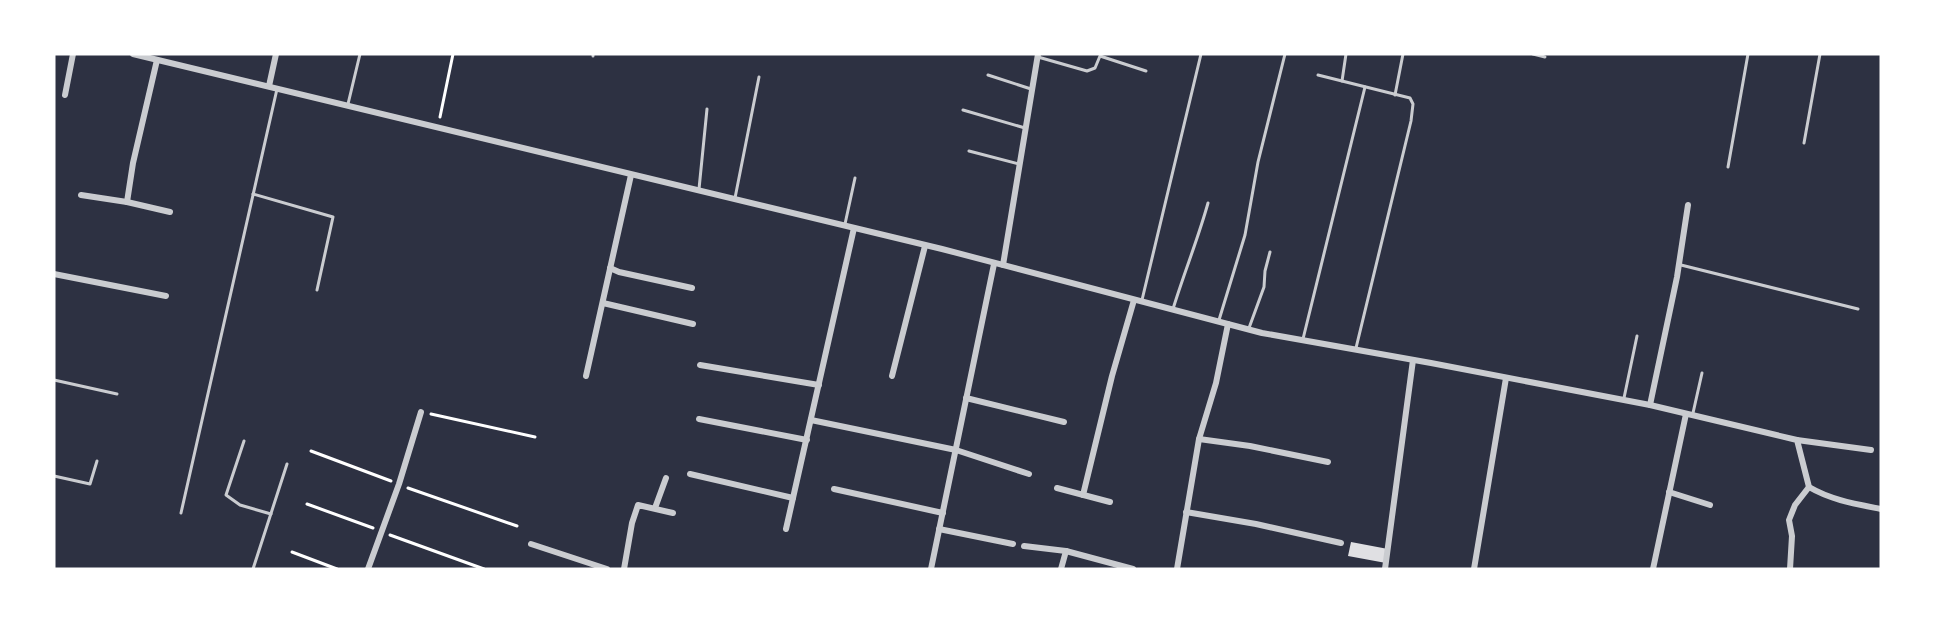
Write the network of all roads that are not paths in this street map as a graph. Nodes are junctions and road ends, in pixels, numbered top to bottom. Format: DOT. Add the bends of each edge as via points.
graph roads {
  1 [pos="73,54"];
  2 [pos="133,54"];
  3 [pos="276,54"];
  4 [pos="360,54"];
  5 [pos="1201,54"];
  6 [pos="1285,54"];
  7 [pos="1346,54"];
  8 [pos="1403,54"];
  9 [pos="1533,54"];
  10 [pos="1748,54"];
  11 [pos="1820,54"];
  12 [pos="149,56"];
  13 [pos="1038,56"];
  14 [pos="1545,57"];
  15 [pos="158,60"];
  16 [pos="1146,71"];
  17 [pos="988,75"];
  18 [pos="1318,75"];
  19 [pos="759,77"];
  20 [pos="1342,81"];
  21 [pos="269,87"];
  22 [pos="1365,87"];
  23 [pos="277,89"];
  24 [pos="1031,89"];
  25 [pos="65,95"];
  26 [pos="1395,95"];
  27 [pos="348,106"];
  28 [pos="707,109"];
  29 [pos="963,110"];
  30 [pos="1026,128"];
  31 [pos="1804,143"];
  32 [pos="969,151"];
  33 [pos="1020,165"];
  34 [pos="1728,167"];
  35 [pos="631,174"];
  36 [pos="855,178"];
  37 [pos="699,191"];
  38 [pos="252,193"];
  39 [pos="81,195"];
  40 [pos="735,200"];
  41 [pos="127,202"];
  42 [pos="1208,202"];
  43 [pos="1688,205"];
  44 [pos="170,212"];
  45 [pos="844,226"];
  46 [pos="854,228"];
  47 [pos="926,246"];
  48 [pos="1270,252"];
  49 [pos="994,264"];
  50 [pos="1679,264"];
  51 [pos="1003,265"];
  52 [pos="610,268"];
  53 [pos="54,274"];
  54 [pos="692,288"];
  55 [pos="318,290"];
  56 [pos="166,296"];
  57 [pos="1134,300"];
  58 [pos="1142,302"];
  59 [pos="603,303"];
  60 [pos="1173,309"];
  61 [pos="1858,309"];
  62 [pos="1219,321"];
  63 [pos="693,324"];
  64 [pos="1228,324"];
  65 [pos="1248,330"];
  66 [pos="1636,336"];
  67 [pos="1303,341"];
  68 [pos="1356,351"];
  69 [pos="1413,360"];
  70 [pos="700,365"];
  71 [pos="1702,373"];
  72 [pos="586,376"];
  73 [pos="892,376"];
  74 [pos="1506,378"];
  75 [pos="54,380"];
  76 [pos="819,385"];
  77 [pos="117,394"];
  78 [pos="966,398"];
  79 [pos="1624,400"];
  80 [pos="1650,405"];
  81 [pos="421,412"];
  82 [pos="1689,414"];
  83 [pos="699,419"];
  84 [pos="811,420"];
  85 [pos="1064,422"];
  86 [pos="1199,439"];
  87 [pos="807,440"];
  88 [pos="1797,440"];
  89 [pos="244,441"];
  90 [pos="956,450"];
  91 [pos="1871,450"];
  92 [pos="97,461"];
  93 [pos="1328,462"];
  94 [pos="287,464"];
  95 [pos="690,474"];
  96 [pos="1029,474"];
  97 [pos="54,476"];
  98 [pos="666,478"];
  99 [pos="1809,487"];
  100 [pos="1057,488"];
  101 [pos="834,489"];
  102 [pos="1669,492"];
  103 [pos="1083,495"];
  104 [pos="793,498"];
  105 [pos="1110,502"];
  106 [pos="1710,505"];
  107 [pos="655,508"];
  108 [pos="1881,508"];
  109 [pos="1186,512"];
  110 [pos="182,513"];
  111 [pos="673,513"];
  112 [pos="943,513"];
  113 [pos="271,514"];
  114 [pos="786,529"];
  115 [pos="939,529"];
  116 [pos="1341,543"];
  117 [pos="531,544"];
  118 [pos="1013,544"];
  119 [pos="1024,546"];
  120 [pos="1066,551"];
  121 [pos="253,569"];
  122 [pos="368,569"];
  123 [pos="607,569"];
  124 [pos="624,569"];
  125 [pos="931,569"];
  126 [pos="1061,569"];
  127 [pos="1133,569"];
  128 [pos="1177,569"];
  129 [pos="1385,569"];
  130 [pos="1474,569"];
  131 [pos="1653,569"];
  132 [pos="1790,569"];
  1 -- 25 [label="street"];
  2 -- 12 [label="street"];
  3 -- 21 [label="street"];
  4 -- 27 [label="lane"];
  5 -- 58 [label="lane"];
  6 -- 62 [label="lane" via="1258,162 1245,235"];
  7 -- 20 [label="lane"];
  8 -- 26 [label="lane"];
  9 -- 14 [label="lane"];
  10 -- 34 [label="lane"];
  11 -- 31 [label="lane"];
  12 -- 15 [label="street"];
  13 -- 16 [label="lane" via="1087,71 1095,68 1100,56"];
  13 -- 24 [label="street"];
  15 -- 21 [label="street"];
  15 -- 41 [label="street"];
  17 -- 24 [label="lane"];
  18 -- 20 [label="lane"];
  19 -- 40 [label="lane"];
  20 -- 22 [label="lane"];
  21 -- 23 [label="street"];
  22 -- 26 [label="lane"];
  22 -- 67 [label="lane"];
  23 -- 27 [label="street"];
  23 -- 38 [label="lane"];
  24 -- 30 [label="street"];
  26 -- 68 [label="lane" via="1412,101 1411,121"];
  27 -- 35 [label="street"];
  28 -- 37 [label="lane"];
  29 -- 30 [label="lane"];
  30 -- 33 [label="street"];
  32 -- 33 [label="lane"];
  33 -- 51 [label="street"];
  35 -- 37 [label="street"];
  35 -- 52 [label="street"];
  36 -- 45 [label="lane"];
  37 -- 40 [label="street"];
  38 -- 55 [label="lane" via="333,217"];
  38 -- 110 [label="lane"];
  39 -- 41 [label="street"];
  40 -- 45 [label="street"];
  41 -- 44 [label="street"];
  42 -- 60 [label="lane"];
  43 -- 50 [label="street"];
  45 -- 46 [label="street"];
  46 -- 47 [label="street"];
  46 -- 76 [label="street"];
  47 -- 49 [label="street"];
  47 -- 73 [label="street"];
  48 -- 65 [label="lane" via="1264,287"];
  49 -- 51 [label="street"];
  49 -- 78 [label="street"];
  50 -- 61 [label="lane"];
  50 -- 80 [label="street"];
  51 -- 57 [label="street"];
  52 -- 54 [label="street"];
  52 -- 59 [label="street"];
  53 -- 56 [label="street"];
  57 -- 58 [label="street"];
  57 -- 103 [label="street"];
  58 -- 60 [label="street"];
  59 -- 63 [label="street"];
  59 -- 72 [label="street"];
  60 -- 62 [label="street"];
  62 -- 64 [label="street"];
  64 -- 65 [label="street"];
  64 -- 86 [label="street"];
  65 -- 67 [label="street"];
  66 -- 79 [label="lane"];
  67 -- 68 [label="street"];
  68 -- 69 [label="street"];
  69 -- 74 [label="street"];
  69 -- 129 [label="street"];
  70 -- 76 [label="street"];
  71 -- 82 [label="lane"];
  74 -- 79 [label="street"];
  74 -- 130 [label="street"];
  75 -- 77 [label="lane"];
  76 -- 84 [label="street"];
  78 -- 85 [label="street"];
  78 -- 90 [label="street"];
  79 -- 80 [label="street"];
  80 -- 82 [label="street"];
  81 -- 122 [label="street"];
  82 -- 88 [label="street"];
  82 -- 102 [label="street"];
  83 -- 87 [label="street"];
  84 -- 87 [label="street"];
  84 -- 90 [label="street"];
  86 -- 93 [label="street"];
  86 -- 109 [label="street"];
  87 -- 104 [label="street"];
  88 -- 91 [label="street"];
  88 -- 99 [label="street"];
  89 -- 113 [label="lane" via="226,495 240,506"];
  90 -- 96 [label="street"];
  90 -- 112 [label="street"];
  92 -- 97 [label="lane" via="90,484"];
  94 -- 113 [label="lane"];
  95 -- 104 [label="street"];
  98 -- 107 [label="street"];
  99 -- 108 [label="street" via="1841,501"];
  99 -- 132 [label="street" via="1789,520"];
  100 -- 103 [label="street"];
  101 -- 112 [label="street"];
  102 -- 106 [label="street"];
  102 -- 131 [label="street"];
  103 -- 105 [label="street"];
  104 -- 114 [label="street"];
  107 -- 111 [label="street"];
  107 -- 124 [label="street" via="638,505"];
  109 -- 116 [label="street"];
  109 -- 128 [label="street"];
  112 -- 115 [label="street"];
  113 -- 121 [label="lane"];
  115 -- 118 [label="street"];
  115 -- 125 [label="street"];
  117 -- 123 [label="street"];
  119 -- 120 [label="street"];
  120 -- 126 [label="street"];
  120 -- 127 [label="street"];
}
